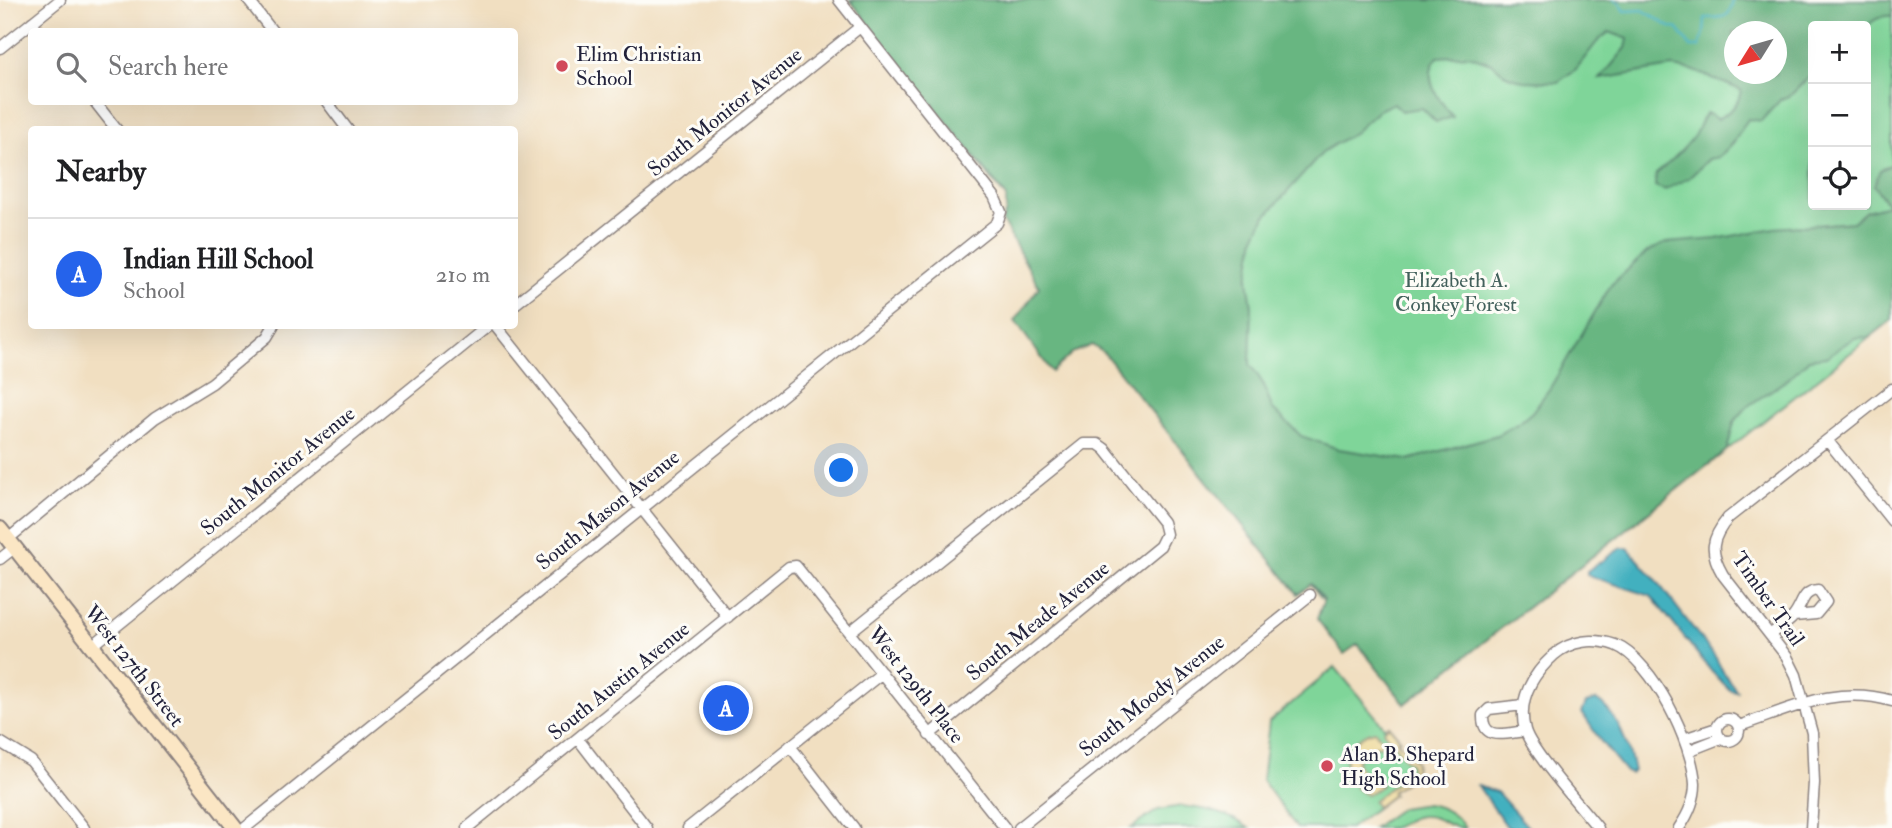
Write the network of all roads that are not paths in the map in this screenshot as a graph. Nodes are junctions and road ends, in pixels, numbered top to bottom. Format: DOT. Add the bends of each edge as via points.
graph roads {
  1 [pos="60,0"];
  2 [pos="248,0"];
  3 [pos="839,0"];
  4 [pos="32,22"];
  5 [pos="860,27"];
  6 [pos="36,28"];
  7 [pos="269,28"];
  8 [pos="0,48"];
  9 [pos="97,105"];
  10 [pos="329,105"];
  11 [pos="114,126"];
  12 [pos="345,126"];
  13 [pos="518,301"];
  14 [pos="271,329"];
  15 [pos="484,329"];
  16 [pos="498,329"];
  17 [pos="1892,388"];
  18 [pos="1827,440"];
  19 [pos="641,508"];
  20 [pos="1892,521"];
  21 [pos="7,539"];
  22 [pos="0,559"];
  23 [pos="796,566"];
  24 [pos="1310,595"];
  25 [pos="1794,616"];
  26 [pos="728,617"];
  27 [pos="850,632"];
  28 [pos="1770,635"];
  29 [pos="92,646"];
  30 [pos="882,673"];
  31 [pos="1892,701"];
  32 [pos="1805,703"];
  33 [pos="1523,705"];
  34 [pos="1739,726"];
  35 [pos="1525,731"];
  36 [pos="1719,733"];
  37 [pos="929,735"];
  38 [pos="578,739"];
  39 [pos="1684,739"];
  40 [pos="0,742"];
  41 [pos="790,746"];
  42 [pos="1688,751"];
  43 [pos="701,824"];
  44 [pos="84,828"];
  45 [pos="235,828"];
  46 [pos="244,828"];
  47 [pos="467,828"];
  48 [pos="647,828"];
  49 [pos="688,828"];
  50 [pos="854,828"];
  51 [pos="1005,828"];
  52 [pos="1019,828"];
  53 [pos="1598,828"];
  54 [pos="1679,828"];
  55 [pos="1811,828"];
  1 -- 4 [label="street"];
  2 -- 7 [label="street"];
  3 -- 5 [label="street"];
  4 -- 6 [label="street"];
  4 -- 8 [label="street"];
  5 -- 13 [label="street, South Monitor Avenue"];
  5 -- 19 [label="street, South Mason Avenue" via="994,196 1001,212 997,223"];
  9 -- 11 [label="street"];
  10 -- 12 [label="street"];
  14 -- 21 [label="street" via="212,383 155,418"];
  15 -- 29 [label="street, South Monitor Avenue"];
  16 -- 19 [label="street"];
  17 -- 18 [label="street, Timber Trail"];
  18 -- 20 [label="street"];
  18 -- 28 [label="street, Timber Trail" via="1728,518 1713,544 1723,575"];
  19 -- 26 [label="street"];
  19 -- 46 [label="street, South Mason Avenue"];
  21 -- 22 [label="street"];
  21 -- 29 [label="main road, West 127th Street"];
  23 -- 26 [label="street, South Austin Avenue"];
  23 -- 27 [label="street, West 129th Place"];
  24 -- 52 [label="street, South Moody Avenue"];
  25 -- 28 [label="street"];
  26 -- 38 [label="street, South Austin Avenue"];
  27 -- 30 [label="street, West 129th Place"];
  27 -- 37 [label="street, South Meade Avenue" via="1079,447 1091,443 1105,449 1163,522 1166,534 1160,546"];
  28 -- 32 [label="street, Timber Trail" via="1791,666"];
  29 -- 45 [label="main road, West 127th Street"];
  30 -- 37 [label="street, West 129th Place"];
  30 -- 41 [label="street"];
  31 -- 32 [label="street" via="1855,694"];
  32 -- 34 [label="street"];
  32 -- 55 [label="street, Timber Trail" via="1812,733"];
  33 -- 35 [label="street"];
  33 -- 35 [label="street" via="1489,709 1482,724 1494,735"];
  33 -- 39 [label="street" via="1533,677 1559,651 1578,642 1598,641 1632,656 1660,690"];
  34 -- 36 [label="street" via="1735,739 1728,741"];
  34 -- 36 [label="street" via="1728,718 1721,721"];
  35 -- 53 [label="street"];
  36 -- 39 [label="street"];
  36 -- 42 [label="street"];
  37 -- 51 [label="street, West 129th Place"];
  38 -- 47 [label="street, South Austin Avenue"];
  38 -- 48 [label="street"];
  39 -- 42 [label="street"];
  40 -- 44 [label="street" via="31,761"];
  41 -- 43 [label="street"];
  41 -- 50 [label="street"];
  42 -- 54 [label="street" via="1695,786 1687,817"];
  43 -- 49 [label="street"];
}
